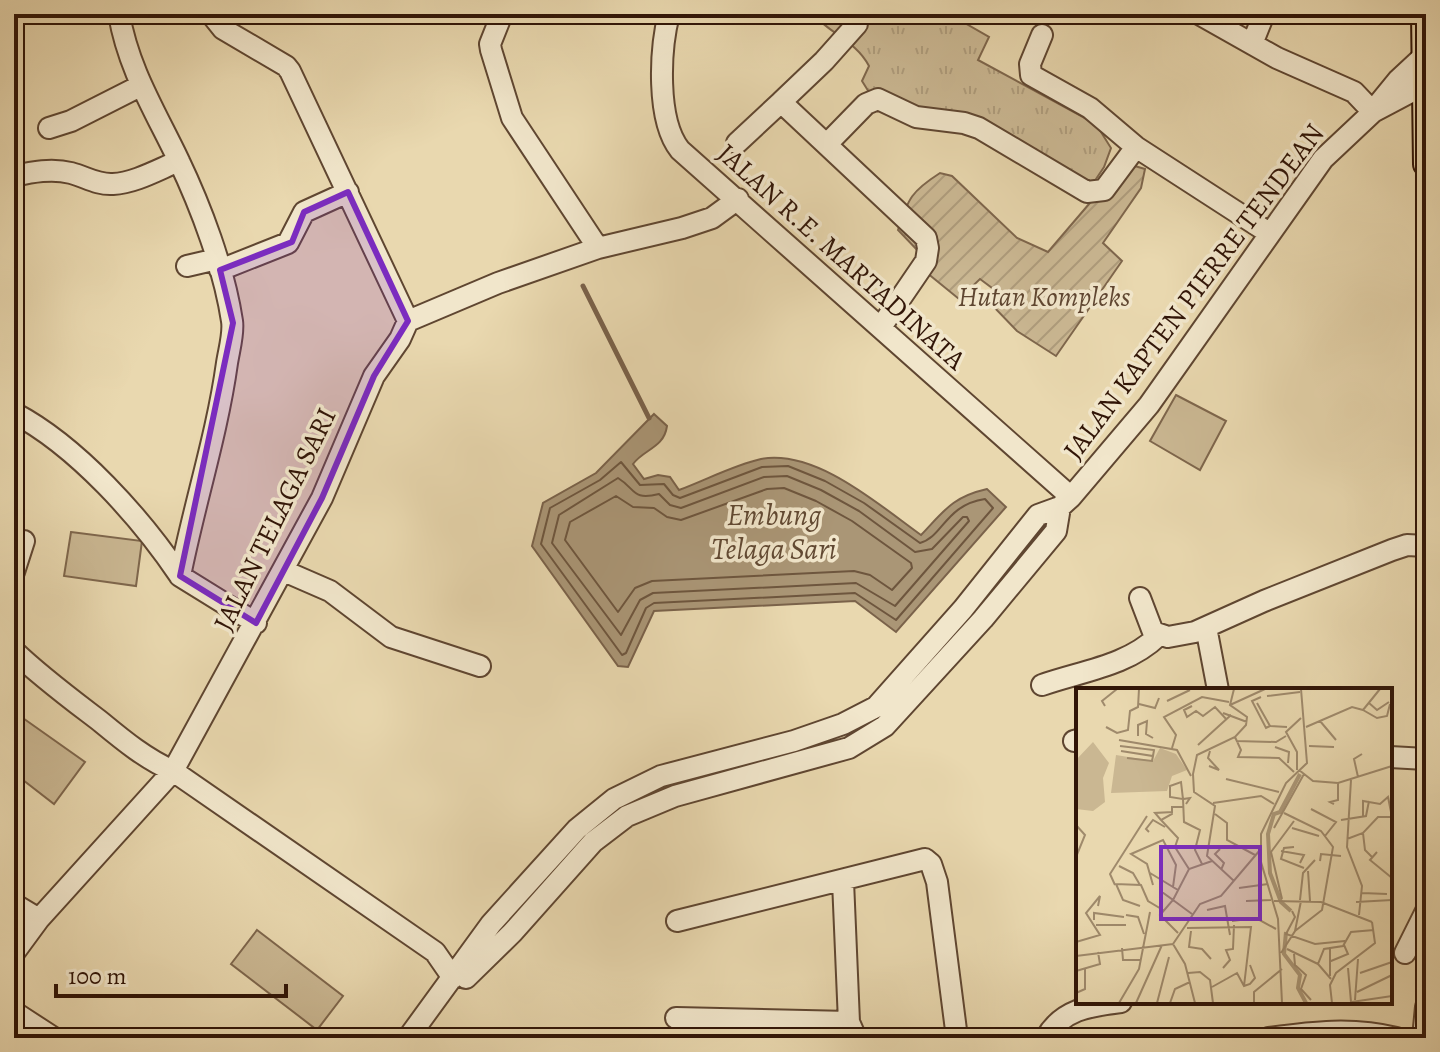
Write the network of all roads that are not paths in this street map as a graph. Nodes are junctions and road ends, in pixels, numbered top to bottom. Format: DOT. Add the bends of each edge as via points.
graph roads {
  1 [pos="119,14"];
  2 [pos="211,14"];
  3 [pos="502,14"];
  4 [pos="669,14"];
  5 [pos="1199,14"];
  6 [pos="1264,14"];
  7 [pos="1424,14"];
  8 [pos="857,24"];
  9 [pos="1042,35"];
  10 [pos="1252,44"];
  11 [pos="1424,55"];
  12 [pos="1425,84"];
  13 [pos="140,86"];
  14 [pos="781,102"];
  15 [pos="1373,112"];
  16 [pos="49,128"];
  17 [pos="737,143"];
  18 [pos="827,144"];
  19 [pos="1136,147"];
  20 [pos="179,161"];
  21 [pos="1426,164"];
  22 [pos="14,176"];
  23 [pos="348,192"];
  24 [pos="738,199"];
  25 [pos="1269,233"];
  26 [pos="598,248"];
  27 [pos="218,265"];
  28 [pos="187,266"];
  29 [pos="408,321"];
  30 [pos="881,327"];
  31 [pos="14,413"];
  32 [pos="1066,502"];
  33 [pos="24,541"];
  34 [pos="1426,546"];
  35 [pos="284,571"];
  36 [pos="14,572"];
  37 [pos="180,576"];
  38 [pos="1140,598"];
  39 [pos="256,623"];
  40 [pos="1206,627"];
  41 [pos="1158,636"];
  42 [pos="14,651"];
  43 [pos="480,666"];
  44 [pos="1042,685"];
  45 [pos="1218,688"];
  46 [pos="1392,757"];
  47 [pos="1426,759"];
  48 [pos="173,771"];
  49 [pos="843,881"];
  50 [pos="14,904"];
  51 [pos="1426,911"];
  52 [pos="39,919"];
  53 [pos="677,921"];
  54 [pos="435,952"];
  55 [pos="14,953"];
  56 [pos="1405,953"];
  57 [pos="468,957"];
  58 [pos="453,978"];
  59 [pos="1110,1004"];
  60 [pos="1426,1007"];
  61 [pos="14,1012"];
  62 [pos="676,1018"];
  63 [pos="853,1030"];
  64 [pos="54,1038"];
  65 [pos="408,1038"];
  66 [pos="420,1038"];
  67 [pos="957,1038"];
  68 [pos="1046,1038"];
  69 [pos="1269,1038"];
  70 [pos="1396,1038"];
  71 [pos="1423,1038"];
  1 -- 13 [label="street"];
  2 -- 23 [label="street" via="223,29 290,71"];
  3 -- 26 [label="street" via="490,44 512,118"];
  4 -- 24 [label="street, JALAN R.E. MARTADINATA" via="662,44 671,135 680,150"];
  5 -- 10 [label="street"];
  6 -- 10 [label="street"];
  7 -- 11 [label="main road"];
  8 -- 14 [label="street"];
  9 -- 19 [label="street" via="1031,75 1090,108"];
  10 -- 15 [label="street" via="1354,92"];
  11 -- 12 [label="main road"];
  11 -- 15 [label="street, JALAN KAPTEN PIERRE TENDEAN"];
  12 -- 15 [label="street, JALAN KAPTEN PIERRE TENDEAN"];
  12 -- 21 [label="main road"];
  13 -- 16 [label="street"];
  13 -- 20 [label="street"];
  14 -- 17 [label="street"];
  14 -- 18 [label="street"];
  15 -- 25 [label="street, JALAN KAPTEN PIERRE TENDEAN" via="1323,159"];
  18 -- 19 [label="street" via="866,104 878,99 916,117 979,128 1087,192 1104,190"];
  18 -- 30 [label="street" via="928,244 926,261"];
  19 -- 25 [label="street"];
  20 -- 22 [label="street" via="114,184 46,171"];
  20 -- 27 [label="street"];
  23 -- 27 [label="street" via="304,212 288,243"];
  23 -- 29 [label="street"];
  24 -- 26 [label="street" via="712,218"];
  24 -- 30 [label="street, JALAN R.E. MARTADINATA"];
  25 -- 32 [label="street, JALAN KAPTEN PIERRE TENDEAN" via="1149,405"];
  26 -- 29 [label="street"];
  27 -- 28 [label="street"];
  27 -- 37 [label="street" via="233,323 223,391"];
  29 -- 35 [label="street, JALAN TELAGA SARI" via="374,376"];
  30 -- 32 [label="street, JALAN R.E. MARTADINATA"];
  31 -- 37 [label="street" via="65,446 151,532"];
  32 -- 57 [label="street, JALAN KAPTEN PIERRE TENDEAN" via="1038,515 876,707 794,741 661,776 614,799 577,829"];
  32 -- 66 [label="street, JALAN KAPTEN PIERRE TENDEAN" via="1056,531 885,726 849,748 675,796 627,816 593,842 489,953"];
  33 -- 36 [label="street"];
  34 -- 40 [label="street" via="1392,550"];
  35 -- 39 [label="street, JALAN TELAGA SARI"];
  35 -- 43 [label="street" via="330,591 391,637"];
  37 -- 39 [label="street"];
  38 -- 41 [label="street"];
  39 -- 48 [label="street, JALAN TELAGA SARI"];
  40 -- 41 [label="street"];
  40 -- 45 [label="street"];
  41 -- 44 [label="street" via="1117,663"];
  42 -- 48 [label="street" via="128,744"];
  46 -- 47 [label="street"];
  48 -- 52 [label="street, JALAN TELAGA SARI"];
  48 -- 54 [label="street"];
  49 -- 53 [label="street"];
  49 -- 63 [label="street"];
  49 -- 67 [label="street" via="922,859 933,867"];
  50 -- 52 [label="street"];
  51 -- 56 [label="street"];
  52 -- 55 [label="street, JALAN TELAGA SARI"];
  54 -- 57 [label="street"];
  54 -- 58 [label="street"];
  57 -- 58 [label="street, JALAN KAPTEN PIERRE TENDEAN"];
  58 -- 65 [label="street, JALAN KAPTEN PIERRE TENDEAN"];
  59 -- 68 [label="street" via="1072,1011"];
  60 -- 71 [label="street"];
  61 -- 64 [label="street"];
  62 -- 63 [label="street"];
  69 -- 70 [label="street" via="1325,1030"];
}
